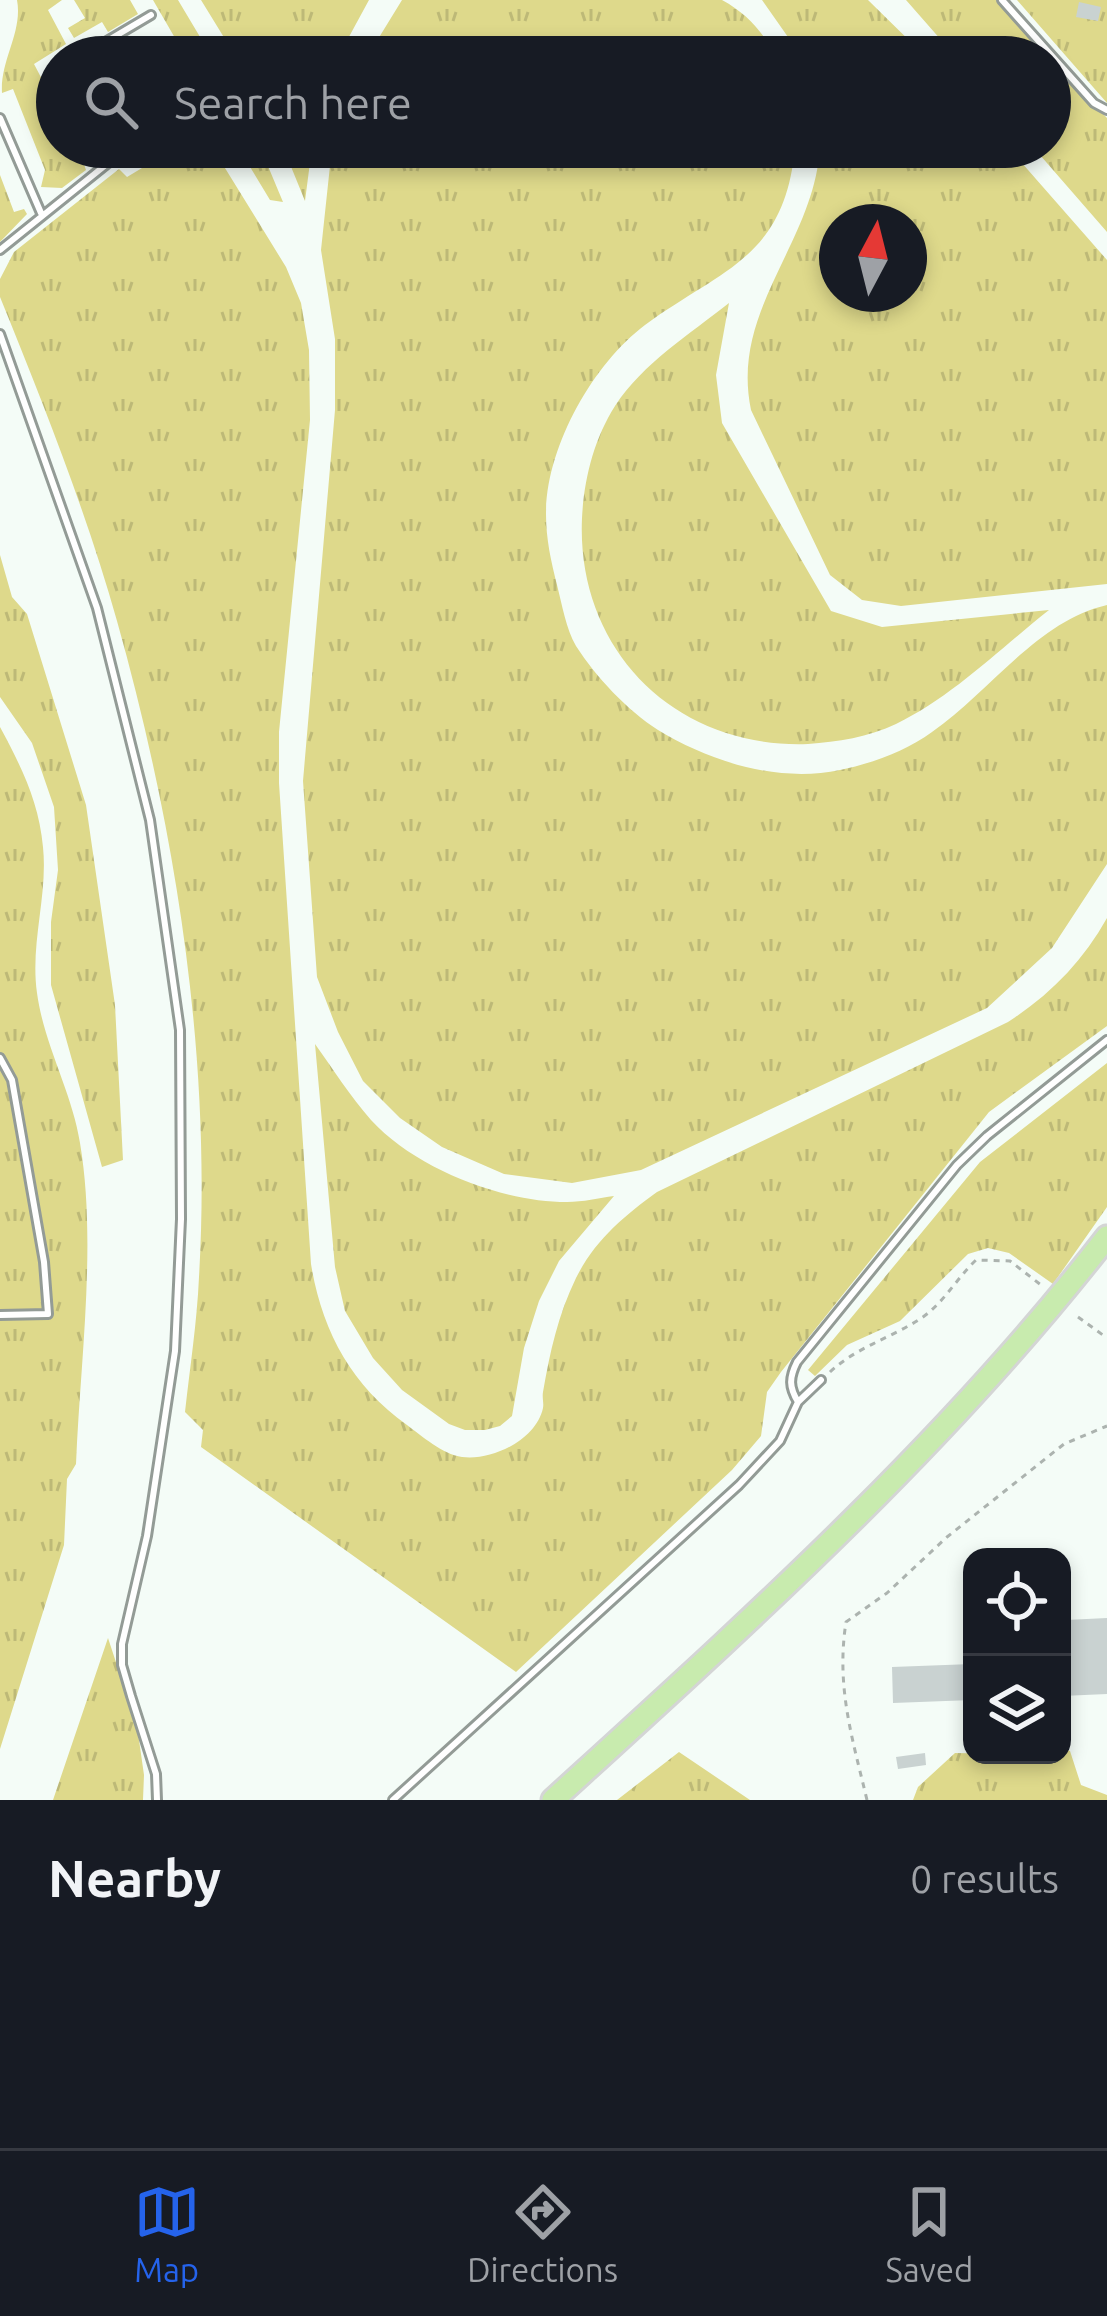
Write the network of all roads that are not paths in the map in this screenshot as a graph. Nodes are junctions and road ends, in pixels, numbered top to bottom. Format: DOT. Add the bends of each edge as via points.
graph roads {
  1 [pos="1002,0"];
  2 [pos="151,15"];
  3 [pos="116,36"];
  4 [pos="1034,36"];
  5 [pos="1071,77"];
  6 [pos="1107,110"];
  7 [pos="0,118"];
  8 [pos="98,168"];
  9 [pos="41,213"];
  10 [pos="0,250"];
  11 [pos="0,334"];
  12 [pos="1107,1040"];
  13 [pos="0,1058"];
  14 [pos="1107,1237"];
  15 [pos="0,1316"];
  16 [pos="821,1380"];
  17 [pos="798,1402"];
  18 [pos="157,1800"];
  19 [pos="393,1800"];
  20 [pos="553,1800"];
  1 -- 4 [label="lane"];
  2 -- 3 [label="lane"];
  5 -- 6 [label="lane"];
  7 -- 9 [label="lane"];
  8 -- 9 [label="lane"];
  9 -- 10 [label="lane"];
  11 -- 18 [label="lane" via="97,608 150,820 180,1030 175,1351 122,1644"];
  12 -- 17 [label="lane" via="957,1165 797,1362 790,1376"];
  13 -- 15 [label="lane" via="12,1080 48,1314"];
  14 -- 20 [label="main road" via="882,1491"];
  16 -- 17 [label="lane"];
  17 -- 19 [label="lane" via="780,1441 739,1485"];
}
